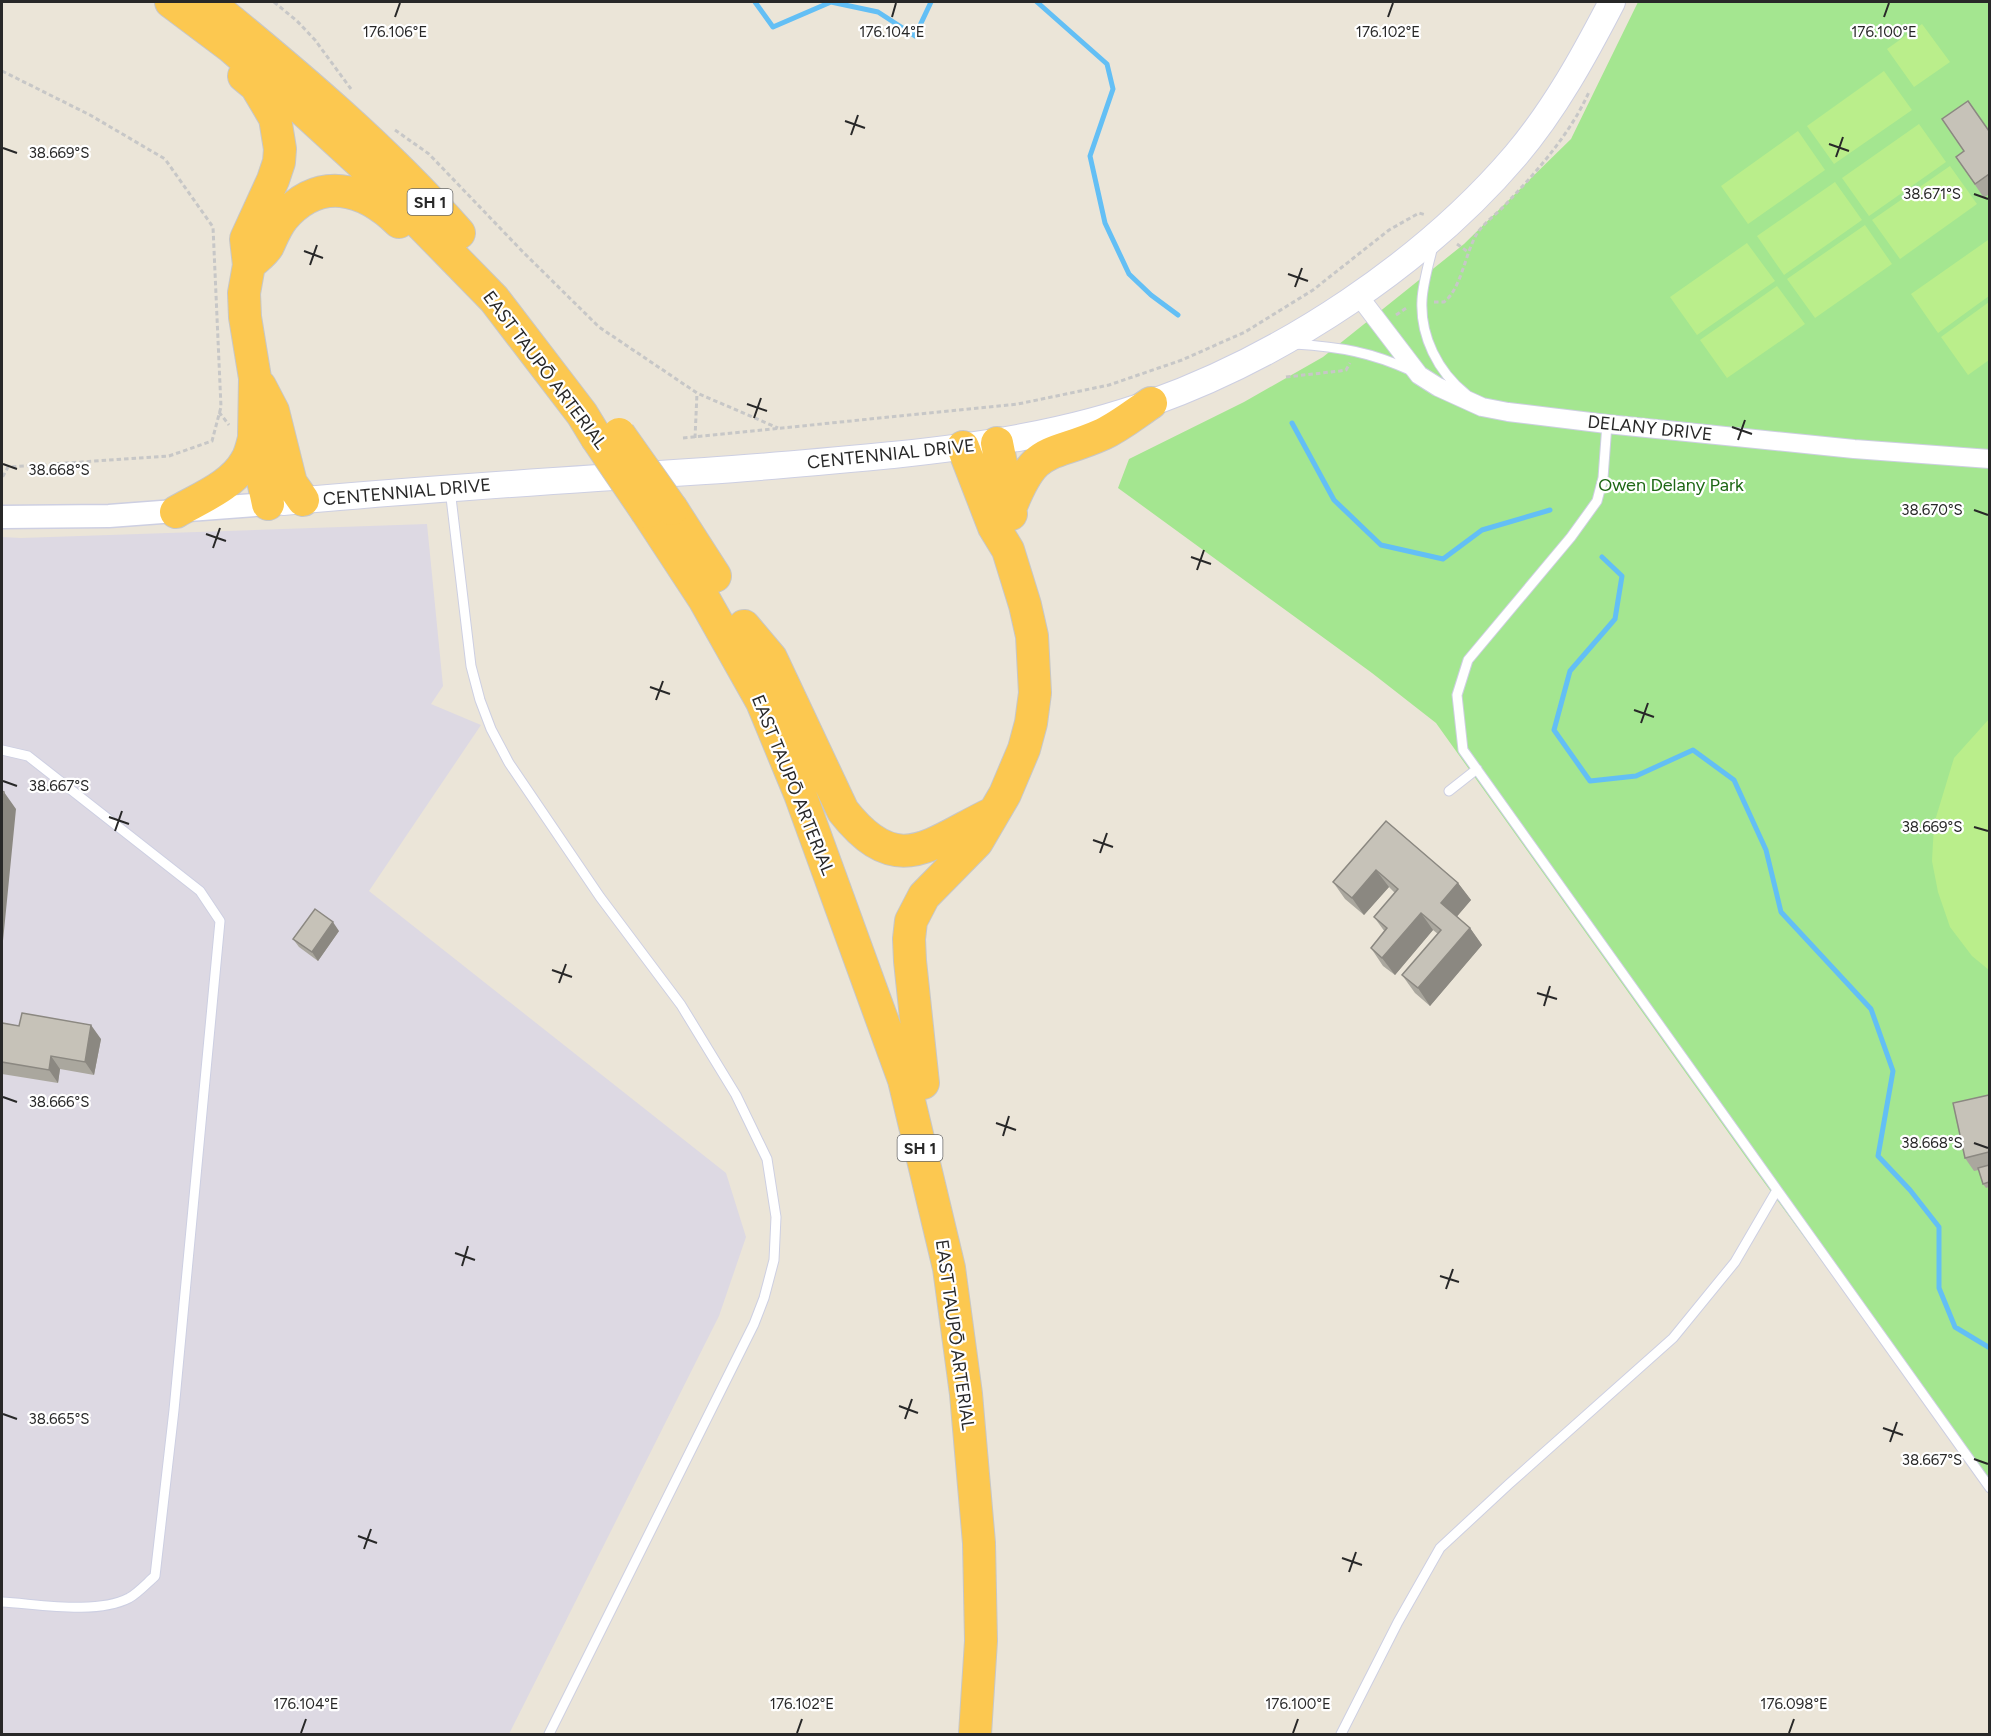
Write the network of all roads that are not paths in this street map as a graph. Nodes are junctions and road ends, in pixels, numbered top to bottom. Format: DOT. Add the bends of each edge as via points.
graph roads {
  1 [pos="156,2"];
  2 [pos="171,2"];
  3 [pos="208,2"];
  4 [pos="1612,2"];
  5 [pos="1438,232"];
  6 [pos="249,266"];
  7 [pos="1358,295"];
  8 [pos="1282,342"];
  9 [pos="1419,375"];
  10 [pos="255,378"];
  11 [pos="1151,403"];
  12 [pos="1482,407"];
  13 [pos="1607,424"];
  14 [pos="599,428"];
  15 [pos="254,438"];
  16 [pos="997,443"];
  17 [pos="963,447"];
  18 [pos="1989,459"];
  19 [pos="450,489"];
  20 [pos="303,500"];
  21 [pos="268,504"];
  22 [pos="1010,509"];
  23 [pos="659,510"];
  24 [pos="176,512"];
  25 [pos="2,517"];
  26 [pos="1008,550"];
  27 [pos="744,626"];
  28 [pos="2,750"];
  29 [pos="1477,769"];
  30 [pos="1449,791"];
  31 [pos="993,813"];
  32 [pos="923,1083"];
  33 [pos="1777,1190"];
  34 [pos="1989,1488"];
  35 [pos="2,1602"];
  36 [pos="549,1734"];
  37 [pos="975,1734"];
  38 [pos="989,1734"];
  39 [pos="1341,1734"];
  1 -- 6 [label="highway" via="256,86 275,118 279,162 246,239"];
  2 -- 14 [label="highway, EAST TAUPŌ ARTERIAL / SH 1" via="231,46 369,171 494,299"];
  3 -- 14 [label="highway, EAST TAUPŌ ARTERIAL / SH 1" via="374,143 423,195 533,317"];
  4 -- 5 [label="main road, CENTENNIAL DRIVE" via="1588,49 1517,154"];
  5 -- 7 [label="main road, CENTENNIAL DRIVE"];
  5 -- 12 [label="lane" via="1422,301 1428,343 1446,374"];
  6 -- 10 [label="highway" via="245,317"];
  6 -- 14 [label="highway" via="267,248 274,229 298,202 334,190 354,193 392,215 480,299"];
  7 -- 8 [label="main road, CENTENNIAL DRIVE"];
  7 -- 9 [label="street, DELANY DRIVE"];
  8 -- 9 [label="lane" via="1352,350"];
  8 -- 11 [label="main road, CENTENNIAL DRIVE"];
  9 -- 12 [label="street, DELANY DRIVE"];
  10 -- 15 [label="highway"];
  10 -- 20 [label="highway" via="273,411 291,483"];
  11 -- 16 [label="main road, CENTENNIAL DRIVE"];
  11 -- 22 [label="highway" via="1104,433 1040,458 1024,478"];
  12 -- 13 [label="street, DELANY DRIVE"];
  13 -- 18 [label="street, DELANY DRIVE"];
  13 -- 29 [label="lane" via="1597,501 1468,660 1458,695 1463,750"];
  14 -- 23 [label="highway, EAST TAUPŌ ARTERIAL / SH 1, bridge"];
  15 -- 21 [label="highway"];
  15 -- 24 [label="highway" via="238,473"];
  16 -- 17 [label="main road, CENTENNIAL DRIVE"];
  16 -- 22 [label="highway"];
  17 -- 19 [label="main road, CENTENNIAL DRIVE" via="791,465"];
  17 -- 26 [label="highway" via="994,527"];
  19 -- 20 [label="main road, CENTENNIAL DRIVE"];
  19 -- 36 [label="lane" via="471,666 491,729 509,763 600,897 681,1005 736,1095 767,1159 776,1216 774,1260 754,1324"];
  20 -- 21 [label="main road, CENTENNIAL DRIVE"];
  21 -- 24 [label="street, CENTENNIAL DRIVE"];
  22 -- 26 [label="highway" via="1014,526"];
  23 -- 27 [label="highway, EAST TAUPŌ ARTERIAL / SH 1" via="725,591"];
  23 -- 37 [label="highway, EAST TAUPŌ ARTERIAL / SH 1" via="762,702 904,1080 949,1268 966,1394 980,1554 981,1641"];
  24 -- 25 [label="street, CENTENNIAL DRIVE"];
  26 -- 31 [label="highway" via="1032,636 1035,693 1024,749"];
  27 -- 31 [label="highway" via="771,658 843,811 871,841 901,851 915,850 931,846"];
  27 -- 32 [label="highway, EAST TAUPŌ ARTERIAL / SH 1" via="834,825"];
  28 -- 35 [label="lane" via="28,756 200,891 220,921 174,1410 154,1576 129,1597 103,1605"];
  29 -- 30 [label="lane"];
  29 -- 33 [label="lane"];
  31 -- 32 [label="highway" via="977,842 924,896 911,921 910,961"];
  32 -- 38 [label="highway, EAST TAUPŌ ARTERIAL / SH 1" via="943,1162 978,1359 991,1495"];
  33 -- 34 [label="lane"];
  33 -- 39 [label="lane" via="1736,1262 1673,1338 1440,1548"];
}
